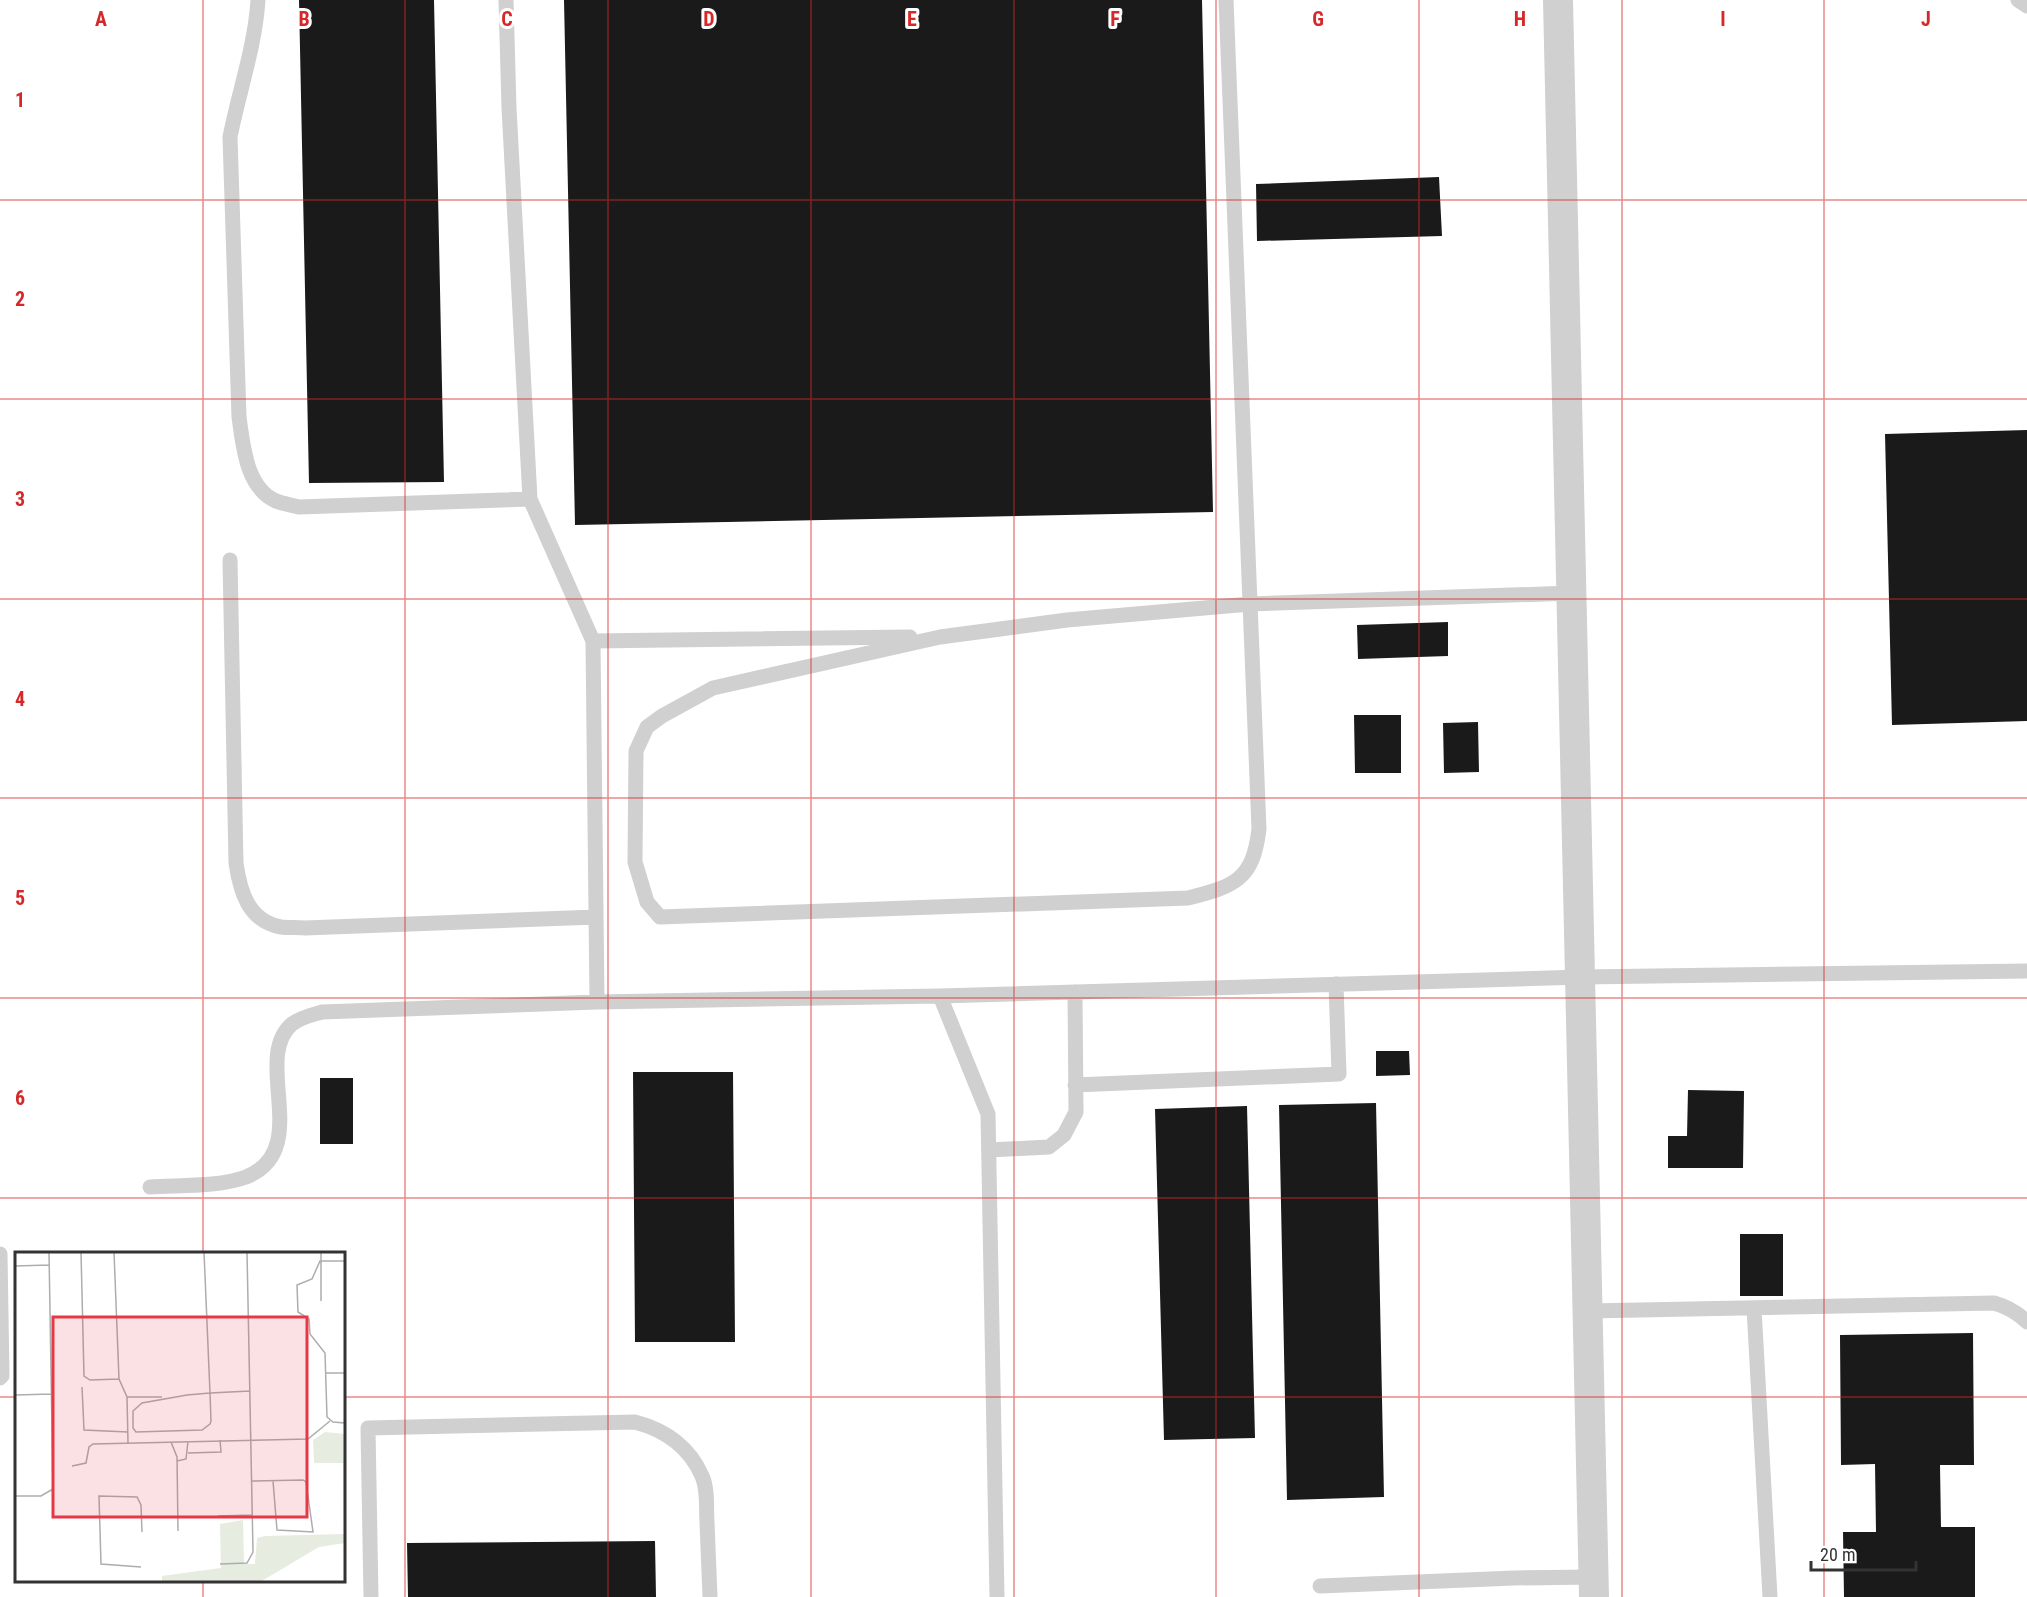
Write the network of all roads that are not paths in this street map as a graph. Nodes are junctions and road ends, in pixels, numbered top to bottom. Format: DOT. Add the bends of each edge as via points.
graph roads {
  1 [pos="258,0"];
  2 [pos="506,0"];
  3 [pos="1226,0"];
  4 [pos="1558,0"];
  5 [pos="2018,0"];
  6 [pos="2027,6"];
  7 [pos="530,499"];
  8 [pos="230,560"];
  9 [pos="1572,593"];
  10 [pos="1250,604"];
  11 [pos="940,637"];
  12 [pos="593,641"];
  13 [pos="596,917"];
  14 [pos="2027,971"];
  15 [pos="1582,977"];
  16 [pos="1336,984"];
  17 [pos="1074,992"];
  18 [pos="940,996"];
  19 [pos="597,1002"];
  20 [pos="1075,1085"];
  21 [pos="988,1150"];
  22 [pos="150,1187"];
  23 [pos="0,1254"];
  24 [pos="1754,1308"];
  25 [pos="1589,1311"];
  26 [pos="2027,1322"];
  27 [pos="0,1378"];
  28 [pos="1320,1586"];
  29 [pos="1594,1587"];
  30 [pos="371,1597"];
  31 [pos="710,1597"];
  32 [pos="997,1597"];
  33 [pos="1770,1597"];
  1 -- 7 [label="lane" via="249,60 230,137 239,417 250,475 274,500 299,507"];
  2 -- 7 [label="lane"];
  3 -- 10 [label="lane"];
  4 -- 9 [label="street"];
  5 -- 6 [label="lane"];
  7 -- 12 [label="lane"];
  8 -- 13 [label="lane" via="236,863 239,887 248,905 263,920 280,927 305,928"];
  9 -- 10 [label="lane"];
  9 -- 15 [label="street"];
  10 -- 11 [label="lane" via="1067,620"];
  10 -- 11 [label="lane" via="1259,829 1256,852 1246,872 1229,886 1188,898 660,917 647,902 635,862 636,751 647,727 713,688"];
  11 -- 12 [label="lane"];
  12 -- 13 [label="lane"];
  13 -- 19 [label="lane"];
  14 -- 15 [label="lane"];
  15 -- 16 [label="lane"];
  15 -- 25 [label="street"];
  16 -- 17 [label="lane"];
  16 -- 20 [label="lane" via="1339,1074"];
  17 -- 18 [label="lane"];
  17 -- 20 [label="lane"];
  18 -- 19 [label="lane"];
  18 -- 21 [label="lane" via="988,1114"];
  19 -- 22 [label="lane" via="322,1012 305,1017 292,1024 279,1051 280,1137 264,1166 247,1176 223,1182"];
  20 -- 21 [label="lane" via="1076,1112 1064,1135 1048,1147"];
  21 -- 32 [label="lane"];
  23 -- 27 [label="lane"];
  24 -- 25 [label="lane"];
  24 -- 26 [label="lane" via="1994,1303 2013,1310"];
  24 -- 33 [label="lane"];
  25 -- 29 [label="street"];
  28 -- 29 [label="lane" via="1514,1578"];
  30 -- 31 [label="lane" via="368,1428 635,1422 670,1436 703,1477"];
}
